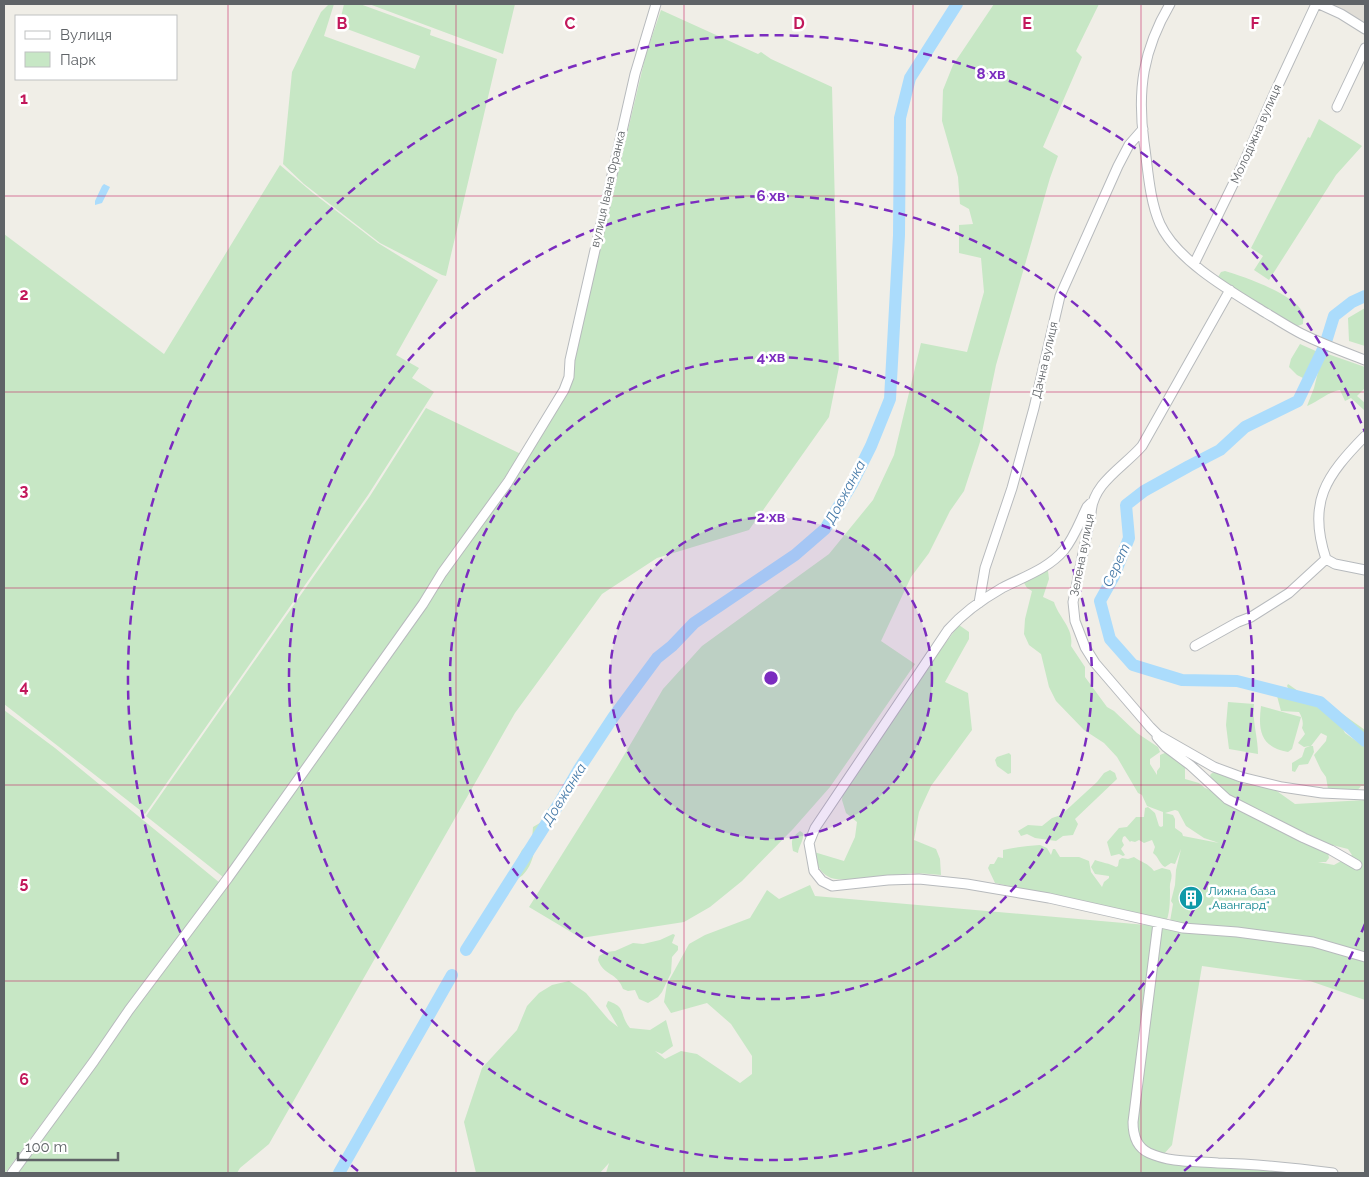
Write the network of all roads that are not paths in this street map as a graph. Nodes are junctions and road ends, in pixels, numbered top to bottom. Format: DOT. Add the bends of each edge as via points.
graph roads {
  1 [pos="656,4"];
  2 [pos="1170,4"];
  3 [pos="1317,4"];
  4 [pos="1365,29"];
  5 [pos="1365,48"];
  6 [pos="1337,107"];
  7 [pos="1143,129"];
  8 [pos="1194,264"];
  9 [pos="1230,290"];
  10 [pos="1365,360"];
  11 [pos="1365,436"];
  12 [pos="1091,503"];
  13 [pos="1326,559"];
  14 [pos="1365,570"];
  15 [pos="979,603"];
  16 [pos="1195,646"];
  17 [pos="1150,727"];
  18 [pos="1365,795"];
  19 [pos="1356,865"];
  20 [pos="1158,923"];
  21 [pos="1365,957"];
  22 [pos="12,1173"];
  23 [pos="1333,1173"];
  1 -- 22 [label="street, вулиця Івана Франка" via="635,74 572,350 569,376 561,396 508,482 423,604"];
  2 -- 7 [label="street" via="1154,33 1147,55 1142,79"];
  3 -- 4 [label="street"];
  3 -- 8 [label="street, Молодіжна вулиця"];
  5 -- 6 [label="street"];
  7 -- 8 [label="street" via="1153,202 1160,223 1174,245"];
  7 -- 15 [label="street, Дачна вулиця" via="1129,145 1118,166 1060,296 1034,408 985,568"];
  8 -- 9 [label="street"];
  9 -- 10 [label="street" via="1301,334"];
  9 -- 12 [label="street, Зелена вулиця" via="1142,446 1111,475"];
  11 -- 13 [label="street" via="1346,456 1322,492 1318,525"];
  12 -- 15 [label="street" via="1064,550 1052,561"];
  12 -- 17 [label="street, Зелена вулиця" via="1073,602 1075,621 1095,663"];
  13 -- 14 [label="street"];
  13 -- 16 [label="street" via="1289,593"];
  15 -- 20 [label="street" via="948,630 819,822 809,844 814,871 822,881 832,886 919,879 951,882 1049,898"];
  17 -- 18 [label="street, Зелена вулиця" via="1214,767 1241,777 1322,793"];
  17 -- 19 [label="street" via="1159,741 1227,799"];
  20 -- 21 [label="street" via="1313,942"];
  20 -- 23 [label="street" via="1132,1122 1133,1136 1140,1146 1148,1153 1186,1162"];
}
